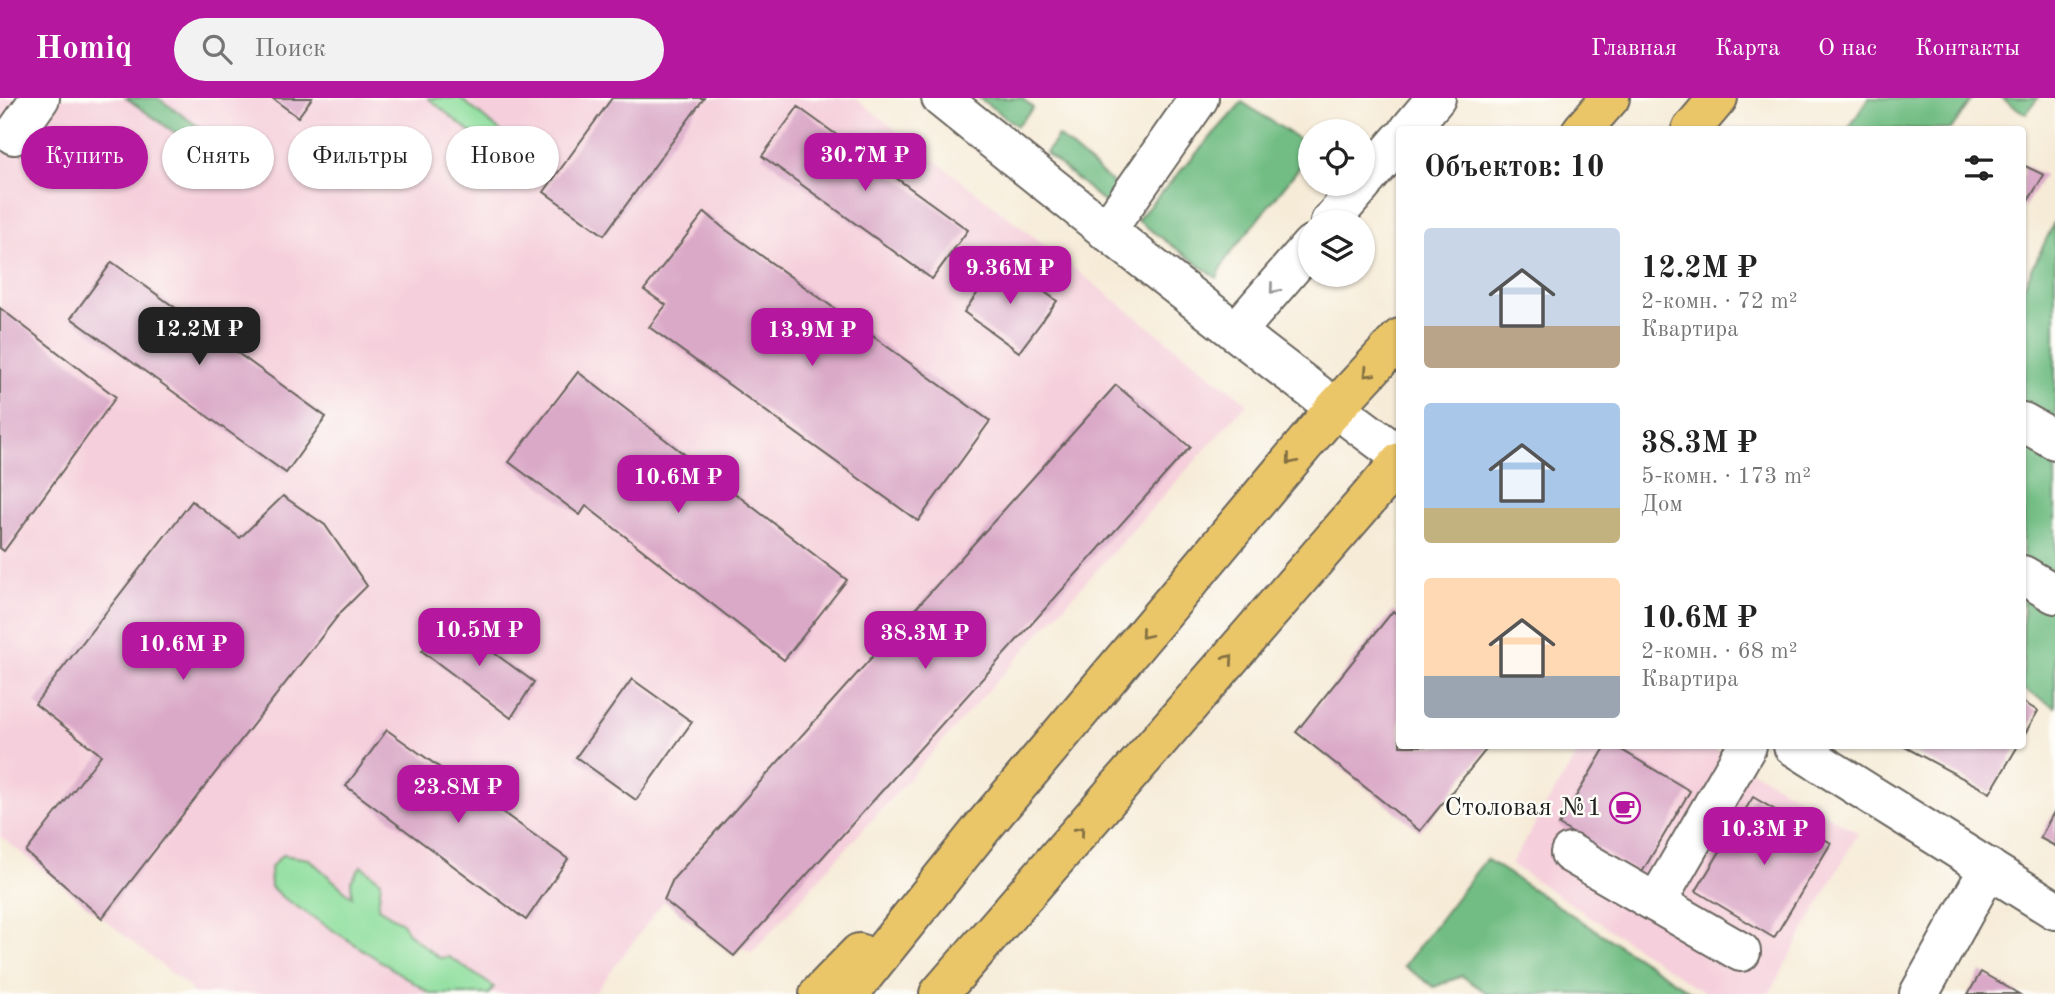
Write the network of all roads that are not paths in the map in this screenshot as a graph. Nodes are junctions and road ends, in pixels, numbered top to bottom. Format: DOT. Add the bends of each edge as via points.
graph roads {
  1 [pos="40,98"];
  2 [pos="941,98"];
  3 [pos="1199,98"];
  4 [pos="1436,98"];
  5 [pos="1610,98"];
  6 [pos="1718,98"];
  7 [pos="1412,126"];
  8 [pos="1586,126"];
  9 [pos="1694,126"];
  10 [pos="14,135"];
  11 [pos="1396,145"];
  12 [pos="1375,170"];
  13 [pos="1353,196"];
  14 [pos="1340,210"];
  15 [pos="1107,231"];
  16 [pos="1298,261"];
  17 [pos="1236,332"];
  18 [pos="1396,342"];
  19 [pos="1335,408"];
  20 [pos="2026,424"];
  21 [pos="2055,440"];
  22 [pos="1396,453"];
  23 [pos="1396,467"];
  24 [pos="2026,577"];
  25 [pos="2055,594"];
  26 [pos="1745,749"];
  27 [pos="1798,749"];
  28 [pos="984,827"];
  29 [pos="1570,853"];
  30 [pos="1989,868"];
  31 [pos="1044,872"];
  32 [pos="1656,903"];
  33 [pos="2055,910"];
  34 [pos="1741,952"];
  35 [pos="819,994"];
  36 [pos="849,994"];
  37 [pos="939,994"];
  38 [pos="960,994"];
  39 [pos="1919,994"];
  1 -- 10 [label="street"];
  2 -- 15 [label="street"];
  3 -- 15 [label="street"];
  4 -- 7 [label="street"];
  5 -- 8 [label="main road"];
  6 -- 9 [label="main road"];
  11 -- 12 [label="street"];
  13 -- 14 [label="street"];
  15 -- 17 [label="street"];
  16 -- 17 [label="street, one-way"];
  17 -- 19 [label="street"];
  18 -- 19 [label="main road, one-way"];
  19 -- 22 [label="street"];
  19 -- 28 [label="main road, one-way"];
  20 -- 21 [label="street"];
  31 -- 23 [label="main road, one-way"];
  24 -- 25 [label="street"];
  26 -- 32 [label="street"];
  27 -- 30 [label="street"];
  28 -- 35 [label="main road"];
  28 -- 36 [label="main road"];
  29 -- 32 [label="street"];
  30 -- 33 [label="street"];
  30 -- 39 [label="street"];
  31 -- 37 [label="main road"];
  31 -- 38 [label="main road"];
  32 -- 34 [label="street"];
}
